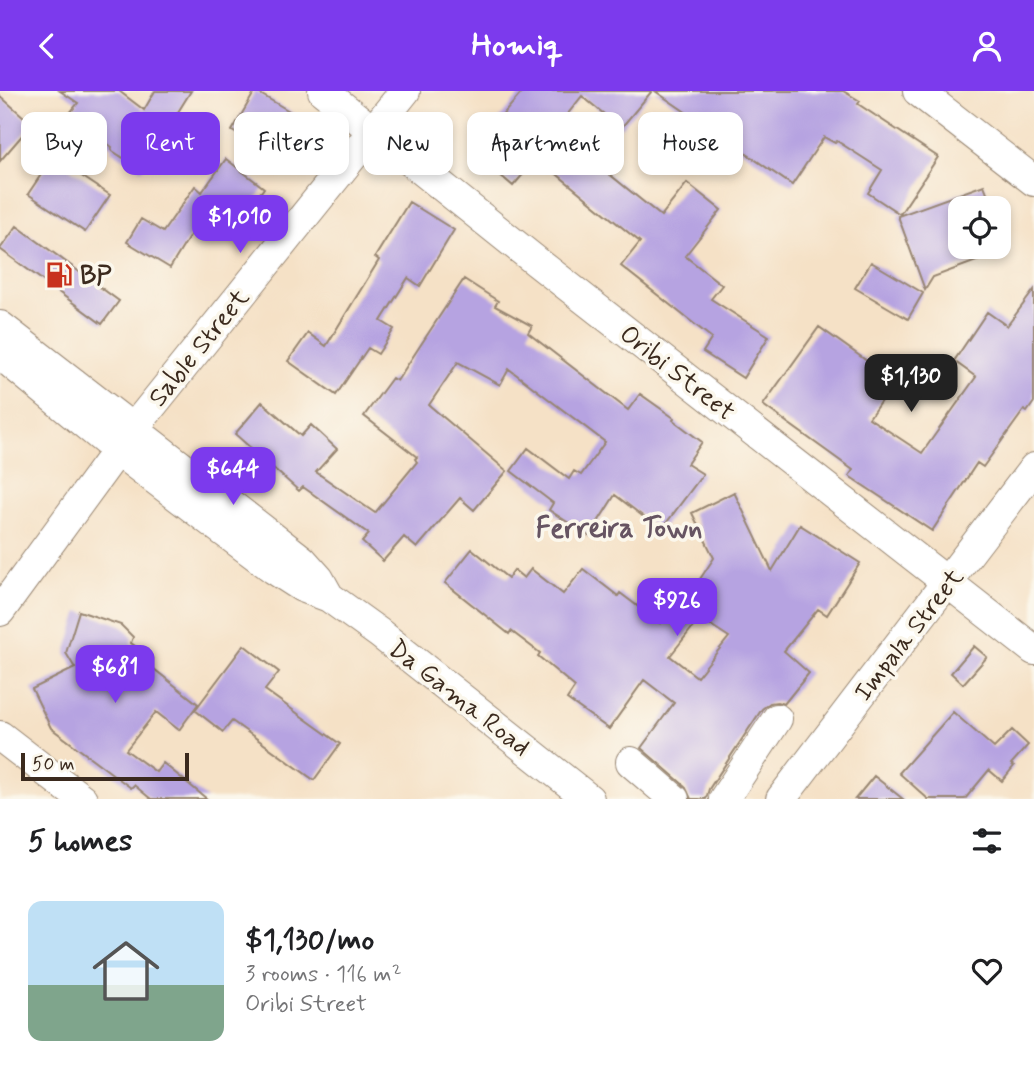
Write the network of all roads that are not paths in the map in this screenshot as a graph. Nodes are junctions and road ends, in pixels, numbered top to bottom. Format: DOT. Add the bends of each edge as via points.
graph roads {
  1 [pos="323,91"];
  2 [pos="405,91"];
  3 [pos="918,91"];
  4 [pos="389,112"];
  5 [pos="363,122"];
  6 [pos="363,145"];
  7 [pos="429,175"];
  8 [pos="1034,181"];
  9 [pos="0,326"];
  10 [pos="0,354"];
  11 [pos="126,440"];
  12 [pos="1034,468"];
  13 [pos="948,582"];
  14 [pos="0,611"];
  15 [pos="1034,650"];
  16 [pos="777,719"];
  17 [pos="0,736"];
  18 [pos="631,762"];
  19 [pos="82,799"];
  20 [pos="589,799"];
  21 [pos="674,799"];
  22 [pos="724,799"];
  23 [pos="781,799"];
  1 -- 5 [label="street, Oribi Street"];
  2 -- 4 [label="street, Sable Street"];
  3 -- 8 [label="street"];
  6 -- 11 [label="street, Sable Street"];
  7 -- 13 [label="street, Oribi Street"];
  9 -- 11 [label="street, Da Gama Road"];
  10 -- 11 [label="street, Da Gama Road"];
  11 -- 14 [label="street, Sable Street"];
  11 -- 20 [label="street, Da Gama Road" via="274,569 329,597 379,633"];
  12 -- 13 [label="street, Impala Street"];
  13 -- 15 [label="street, Oribi Street"];
  13 -- 23 [label="street, Impala Street"];
  16 -- 22 [label="street"];
  17 -- 19 [label="street"];
  18 -- 21 [label="street"];
}
